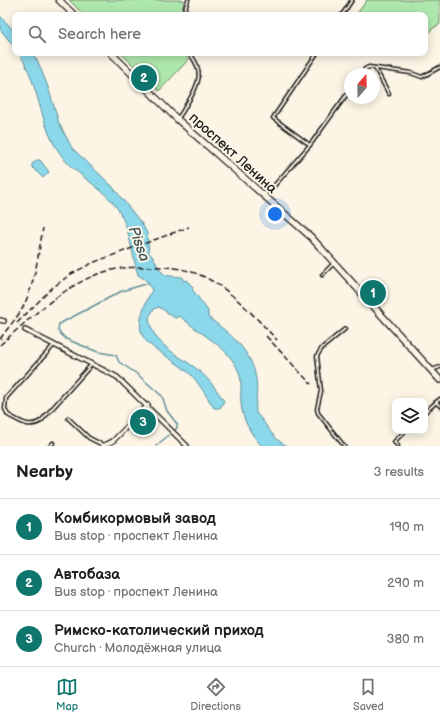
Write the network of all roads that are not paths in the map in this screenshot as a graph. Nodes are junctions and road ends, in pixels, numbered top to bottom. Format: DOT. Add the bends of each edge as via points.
graph roads {
  1 [pos="59,0"];
  2 [pos="188,0"];
  3 [pos="352,0"];
  4 [pos="71,12"];
  5 [pos="184,12"];
  6 [pos="344,12"];
  7 [pos="115,56"];
  8 [pos="192,56"];
  9 [pos="315,56"];
  10 [pos="440,67"];
  11 [pos="366,68"];
  12 [pos="375,68"];
  13 [pos="380,69"];
  14 [pos="380,77"];
  15 [pos="389,94"];
  16 [pos="344,99"];
  17 [pos="177,119"];
  18 [pos="310,145"];
  19 [pos="262,195"];
  20 [pos="335,262"];
  21 [pos="322,275"];
  22 [pos="345,329"];
  23 [pos="25,330"];
  24 [pos="55,344"];
  25 [pos="93,363"];
  26 [pos="440,367"];
  27 [pos="430,370"];
  28 [pos="438,378"];
  29 [pos="440,383"];
  30 [pos="440,398"];
  31 [pos="436,402"];
  32 [pos="148,405"];
  33 [pos="440,406"];
  34 [pos="428,409"];
  35 [pos="68,418"];
  36 [pos="402,434"];
  37 [pos="53,443"];
  38 [pos="50,446"];
  39 [pos="103,446"];
  40 [pos="187,446"];
  41 [pos="344,446"];
  42 [pos="398,446"];
  1 -- 4 [label="main road"];
  2 -- 5 [label="lane"];
  3 -- 6 [label="lane"];
  7 -- 17 [label="main road, проспект Ленина"];
  8 -- 17 [label="lane" via="199,70 197,87"];
  9 -- 18 [label="lane" via="273,118"];
  10 -- 13 [label="lane" via="422,77"];
  11 -- 12 [label="lane"];
  14 -- 15 [label="lane"];
  16 -- 18 [label="lane"];
  17 -- 19 [label="main road, проспект Ленина"];
  18 -- 19 [label="lane" via="273,187"];
  19 -- 20 [label="main road, проспект Ленина" via="311,237"];
  20 -- 21 [label="lane"];
  20 -- 27 [label="main road, проспект Ленина"];
  22 -- 41 [label="lane" via="322,348 317,356 321,391 318,413"];
  23 -- 24 [label="street"];
  24 -- 25 [label="street"];
  24 -- 25 [label="lane" via="6,398 5,409 8,414 25,425 35,425 41,421"];
  25 -- 32 [label="street" via="117,377"];
  26 -- 27 [label="lane"];
  27 -- 28 [label="main road, проспект Ленина"];
  28 -- 29 [label="main road, проспект Ленина"];
  30 -- 31 [label="lane"];
  31 -- 33 [label="lane"];
  31 -- 34 [label="lane"];
  32 -- 39 [label="street" via="113,441"];
  32 -- 40 [label="street"];
  35 -- 39 [label="lane" via="89,438"];
  36 -- 42 [label="lane" via="394,442"];
  37 -- 38 [label="lane"];
}
